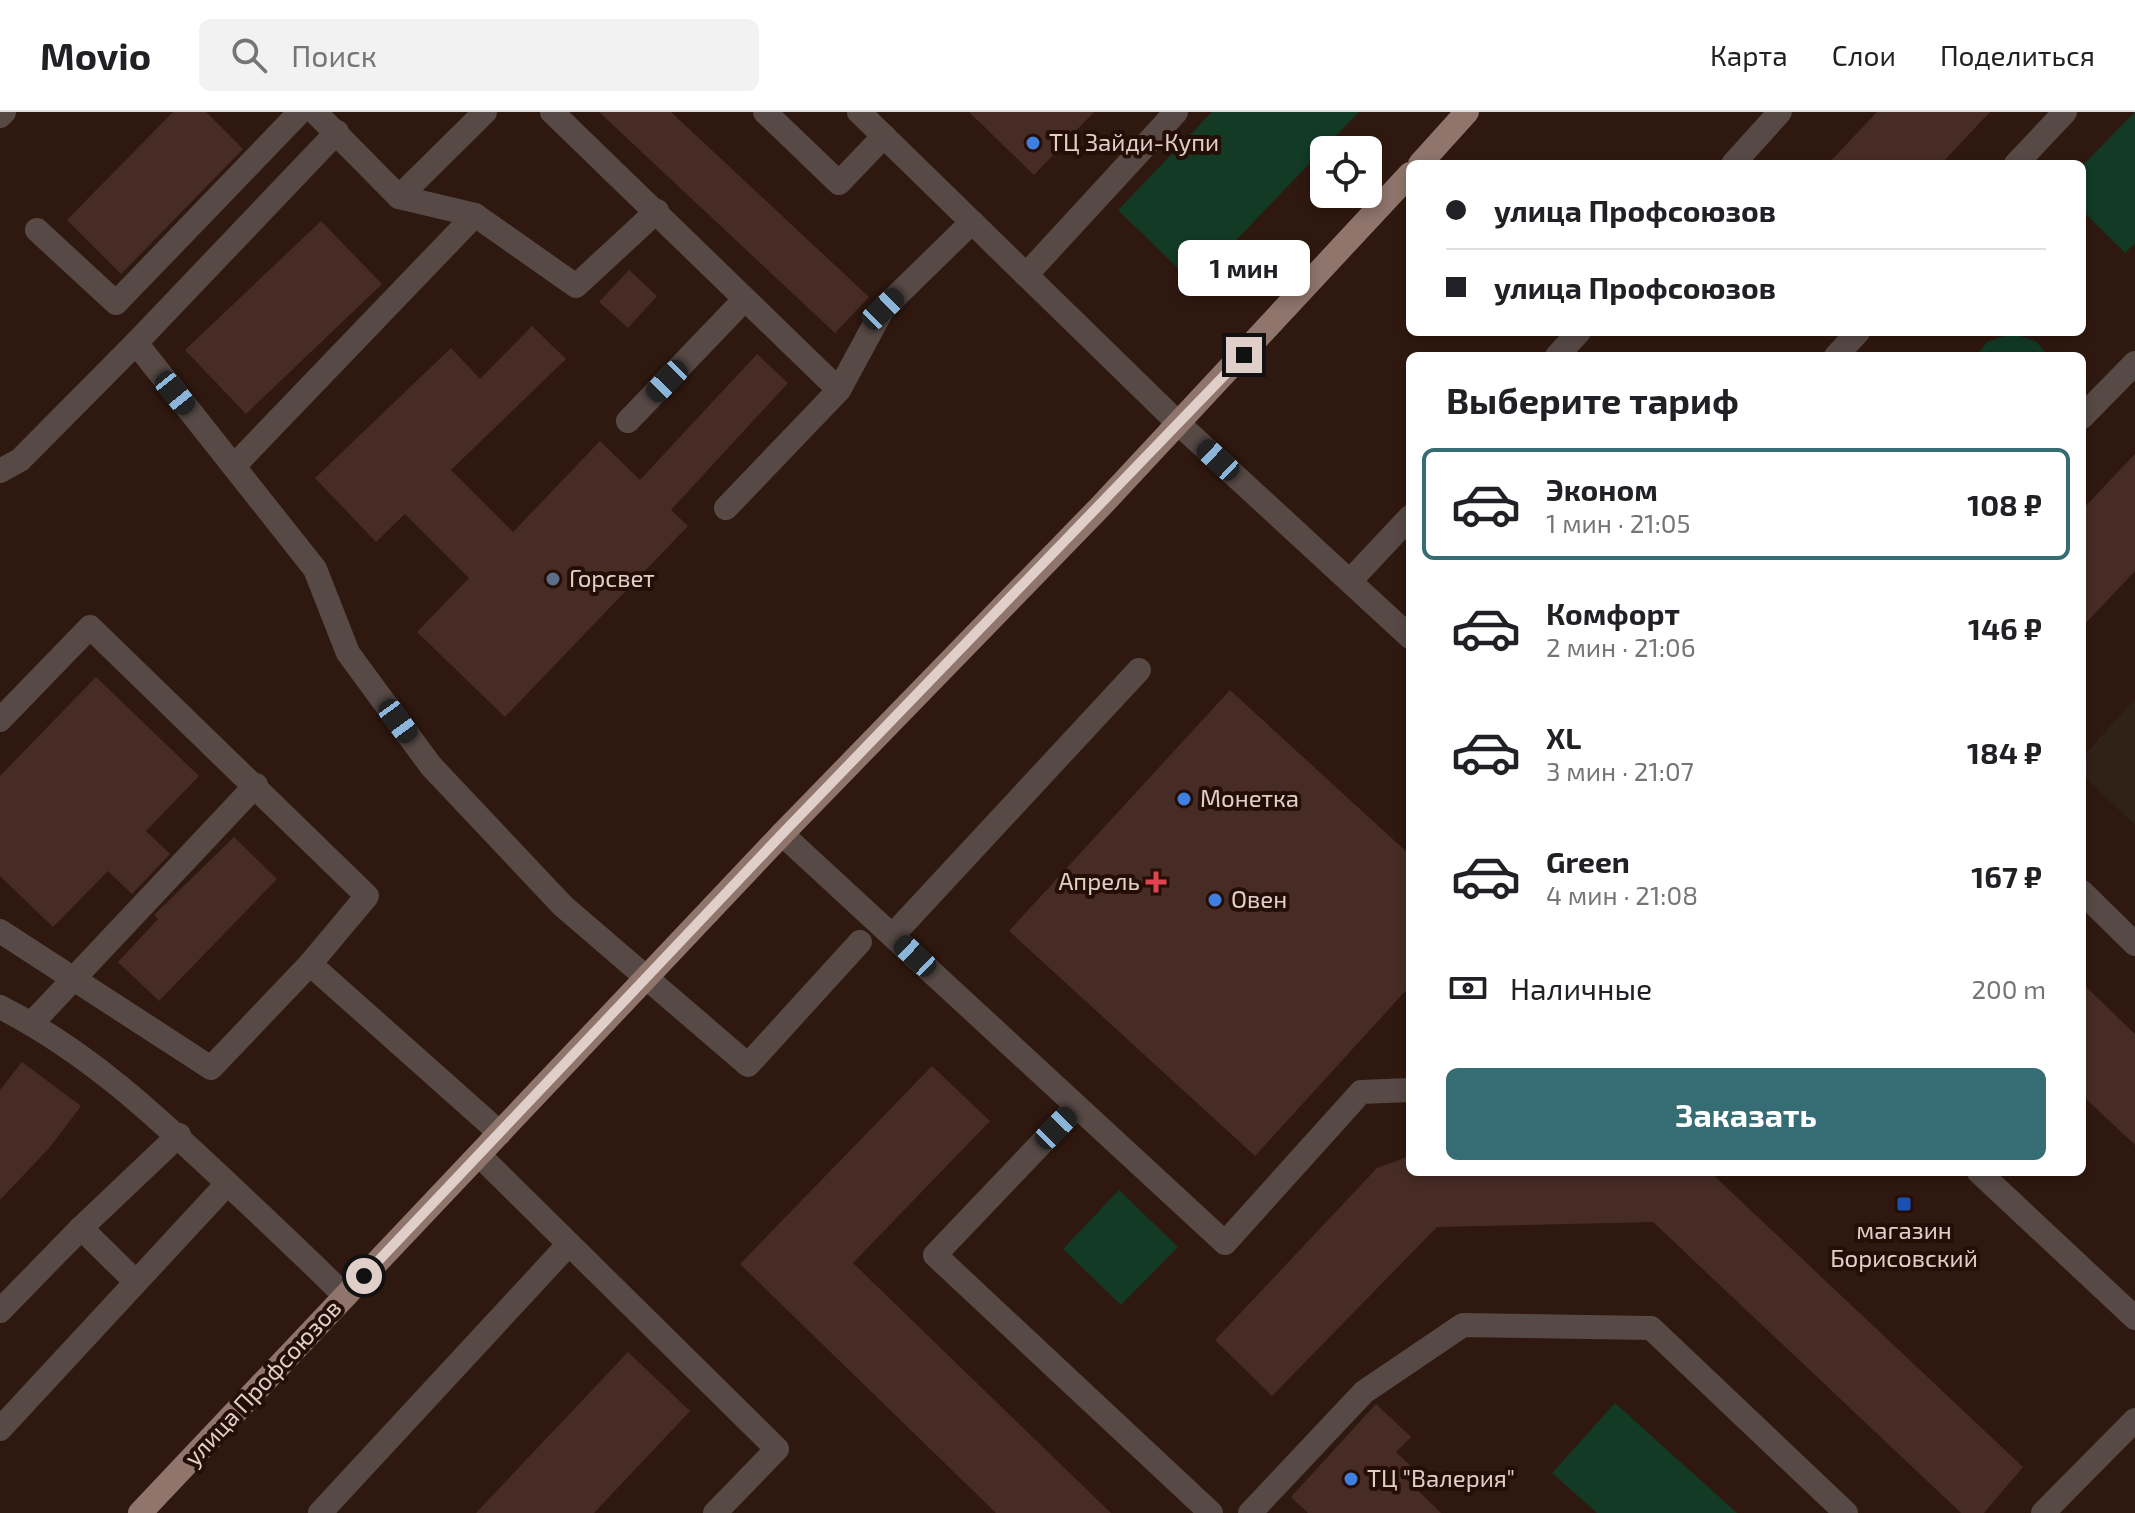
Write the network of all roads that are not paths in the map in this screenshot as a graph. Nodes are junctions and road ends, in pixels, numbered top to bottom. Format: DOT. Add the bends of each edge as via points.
graph roads {
  1 [pos="4,112"];
  2 [pos="300,112"];
  3 [pos="315,112"];
  4 [pos="485,112"];
  5 [pos="552,112"];
  6 [pos="765,112"];
  7 [pos="859,112"];
  8 [pos="1176,112"];
  9 [pos="1467,112"];
  10 [pos="1780,112"];
  11 [pos="2065,112"];
  12 [pos="0,116"];
  13 [pos="337,132"];
  14 [pos="884,136"];
  15 [pos="1424,160"];
  16 [pos="1737,160"];
  17 [pos="2020,160"];
  18 [pos="1406,178"];
  19 [pos="399,197"];
  20 [pos="657,211"];
  21 [pos="475,215"];
  22 [pos="972,222"];
  23 [pos="37,230"];
  24 [pos="1026,275"];
  25 [pos="743,301"];
  26 [pos="1575,336"];
  27 [pos="1854,336"];
  28 [pos="136,343"];
  29 [pos="1561,352"];
  30 [pos="1840,352"];
  31 [pos="2135,363"];
  32 [pos="839,390"];
  33 [pos="2086,413"];
  34 [pos="628,421"];
  35 [pos="1178,423"];
  36 [pos="234,466"];
  37 [pos="0,471"];
  38 [pos="726,508"];
  39 [pos="1406,521"];
  40 [pos="1350,581"];
  41 [pos="1406,633"];
  42 [pos="1139,670"];
  43 [pos="0,720"];
  44 [pos="256,785"];
  45 [pos="782,834"];
  46 [pos="2086,896"];
  47 [pos="0,931"];
  48 [pos="893,935"];
  49 [pos="860,942"];
  50 [pos="2135,944"];
  51 [pos="310,964"];
  52 [pos="646,978"];
  53 [pos="71,980"];
  54 [pos="0,1007"];
  55 [pos="32,1023"];
  56 [pos="1406,1090"];
  57 [pos="1076,1107"];
  58 [pos="500,1133"];
  59 [pos="179,1135"];
  60 [pos="479,1155"];
  61 [pos="1983,1176"];
  62 [pos="227,1184"];
  63 [pos="81,1228"];
  64 [pos="569,1244"];
  65 [pos="135,1281"];
  66 [pos="345,1296"];
  67 [pos="0,1311"];
  68 [pos="2135,1318"];
  69 [pos="2135,1420"];
  70 [pos="0,1429"];
  71 [pos="140,1513"];
  72 [pos="320,1513"];
  73 [pos="715,1513"];
  74 [pos="1211,1513"];
  75 [pos="1250,1513"];
  76 [pos="1846,1513"];
  77 [pos="2043,1513"];
  1 -- 12 [label="street"];
  2 -- 23 [label="street" via="116,303"];
  3 -- 13 [label="street"];
  4 -- 19 [label="street"];
  5 -- 20 [label="street"];
  6 -- 14 [label="street" via="839,183"];
  7 -- 14 [label="street"];
  8 -- 24 [label="street"];
  9 -- 15 [label="main road"];
  10 -- 16 [label="street"];
  11 -- 17 [label="street"];
  13 -- 19 [label="street"];
  13 -- 28 [label="street"];
  14 -- 22 [label="street"];
  18 -- 35 [label="main road, улица Профсоюзов"];
  19 -- 21 [label="street"];
  20 -- 21 [label="street" via="576,286"];
  20 -- 25 [label="street"];
  21 -- 36 [label="street"];
  22 -- 24 [label="street"];
  22 -- 32 [label="street" via="883,309"];
  24 -- 35 [label="street"];
  25 -- 32 [label="street"];
  25 -- 34 [label="street"];
  26 -- 29 [label="street"];
  27 -- 30 [label="street"];
  28 -- 36 [label="street"];
  28 -- 37 [label="street" via="20,460"];
  31 -- 33 [label="street"];
  32 -- 38 [label="street"];
  35 -- 40 [label="street"];
  35 -- 45 [label="main road, улица Профсоюзов"];
  36 -- 52 [label="street" via="315,569 348,653 431,766 563,906"];
  39 -- 40 [label="street"];
  40 -- 41 [label="street"];
  42 -- 48 [label="street"];
  43 -- 44 [label="street" via="90,627"];
  44 -- 51 [label="street" via="367,896"];
  44 -- 53 [label="street"];
  45 -- 48 [label="street"];
  45 -- 52 [label="main road, улица Профсоюзов"];
  46 -- 50 [label="street"];
  47 -- 53 [label="street"];
  48 -- 57 [label="street"];
  49 -- 52 [label="street" via="748,1065"];
  51 -- 53 [label="street" via="211,1068"];
  51 -- 58 [label="street"];
  52 -- 58 [label="main road, улица Профсоюзов"];
  53 -- 55 [label="street"];
  54 -- 55 [label="street"];
  55 -- 59 [label="street" via="119,1084"];
  56 -- 57 [label="street" via="1361,1092 1225,1243"];
  57 -- 74 [label="street" via="935,1255"];
  58 -- 60 [label="main road, улица Профсоюзов"];
  59 -- 62 [label="street"];
  59 -- 63 [label="street"];
  60 -- 64 [label="street"];
  60 -- 66 [label="main road, улица Профсоюзов"];
  61 -- 68 [label="street"];
  62 -- 65 [label="street"];
  62 -- 66 [label="street"];
  63 -- 65 [label="street"];
  63 -- 67 [label="street"];
  64 -- 72 [label="street"];
  64 -- 73 [label="street" via="777,1449"];
  65 -- 70 [label="street"];
  66 -- 71 [label="main road, улица Профсоюзов"];
  69 -- 77 [label="street"];
  75 -- 76 [label="street" via="1364,1392 1463,1325 1651,1328"];
}
